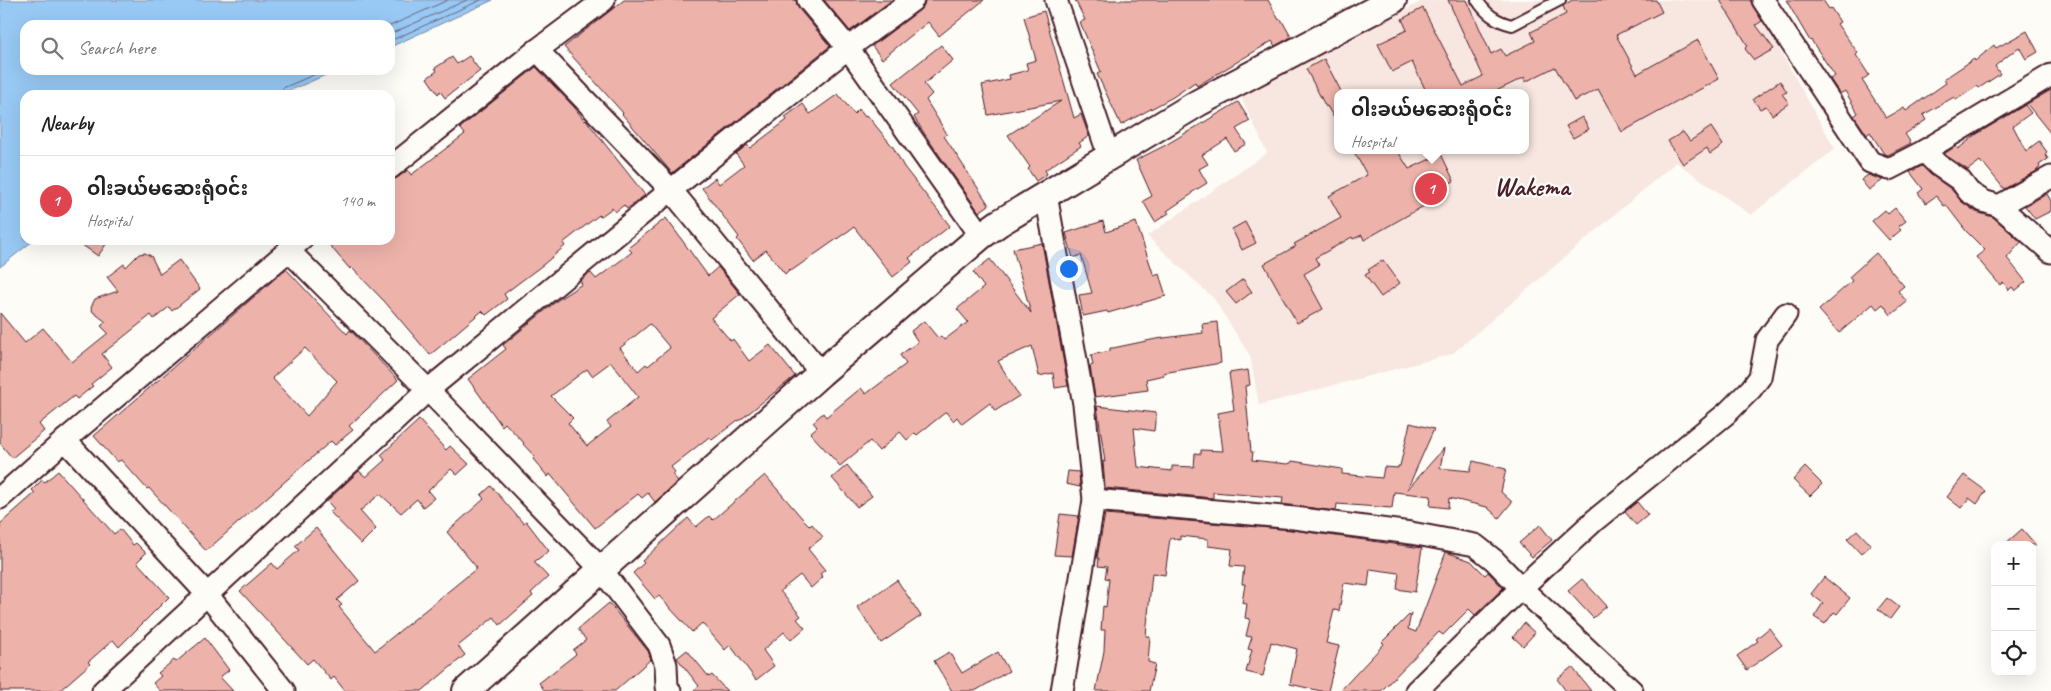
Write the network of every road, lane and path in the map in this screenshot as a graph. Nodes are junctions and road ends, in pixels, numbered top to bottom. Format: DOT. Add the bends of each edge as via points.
graph roads {
  1 [pos="604,0"];
  2 [pos="808,0"];
  3 [pos="913,0"];
  4 [pos="1393,0"];
  5 [pos="1477,0"];
  6 [pos="1560,0"];
  7 [pos="1763,0"];
  8 [pos="1062,2"];
  9 [pos="848,48"];
  10 [pos="537,50"];
  11 [pos="2051,75"];
  12 [pos="1924,151"];
  13 [pos="1109,156"];
  14 [pos="395,164"];
  15 [pos="2051,177"];
  16 [pos="671,190"];
  17 [pos="1046,195"];
  18 [pos="1998,206"];
  19 [pos="981,236"];
  20 [pos="294,245"];
  21 [pos="2051,252"];
  22 [pos="1786,314"];
  23 [pos="821,373"];
  24 [pos="428,390"];
  25 [pos="65,440"];
  26 [pos="0,498"];
  27 [pos="1094,500"];
  28 [pos="601,569"];
  29 [pos="1521,588"];
  30 [pos="206,593"];
  31 [pos="103,691"];
  32 [pos="284,691"];
  33 [pos="466,691"];
  34 [pos="670,691"];
  35 [pos="1062,691"];
  36 [pos="1416,691"];
  37 [pos="1632,691"];
  1 -- 10 [label="street"];
  2 -- 9 [label="street"];
  3 -- 9 [label="street"];
  4 -- 13 [label="street" via="1198,103"];
  5 -- 6 [label="lane" via="1497,21 1512,25"];
  7 -- 12 [label="street" via="1870,162 1889,169"];
  8 -- 13 [label="street"];
  9 -- 16 [label="street"];
  9 -- 19 [label="street"];
  10 -- 14 [label="street"];
  10 -- 16 [label="street"];
  11 -- 12 [label="street"];
  12 -- 18 [label="street" via="1960,180 1969,192"];
  13 -- 17 [label="street"];
  15 -- 18 [label="street"];
  16 -- 23 [label="street"];
  16 -- 24 [label="street"];
  17 -- 19 [label="street"];
  17 -- 27 [label="street" via="1084,404"];
  18 -- 21 [label="street"];
  19 -- 23 [label="street"];
  20 -- 24 [label="street"];
  20 -- 25 [label="street"];
  22 -- 29 [label="street" via="1767,340 1760,377 1728,414 1595,520"];
  23 -- 28 [label="street"];
  24 -- 28 [label="street"];
  24 -- 30 [label="street"];
  25 -- 26 [label="street"];
  25 -- 30 [label="street"];
  27 -- 29 [label="street" via="1294,518 1475,545"];
  27 -- 35 [label="street"];
  28 -- 33 [label="street"];
  28 -- 34 [label="street" via="659,645 666,665 666,687"];
  29 -- 36 [label="street"];
  29 -- 37 [label="street"];
  30 -- 31 [label="street"];
  30 -- 32 [label="street"];
}
